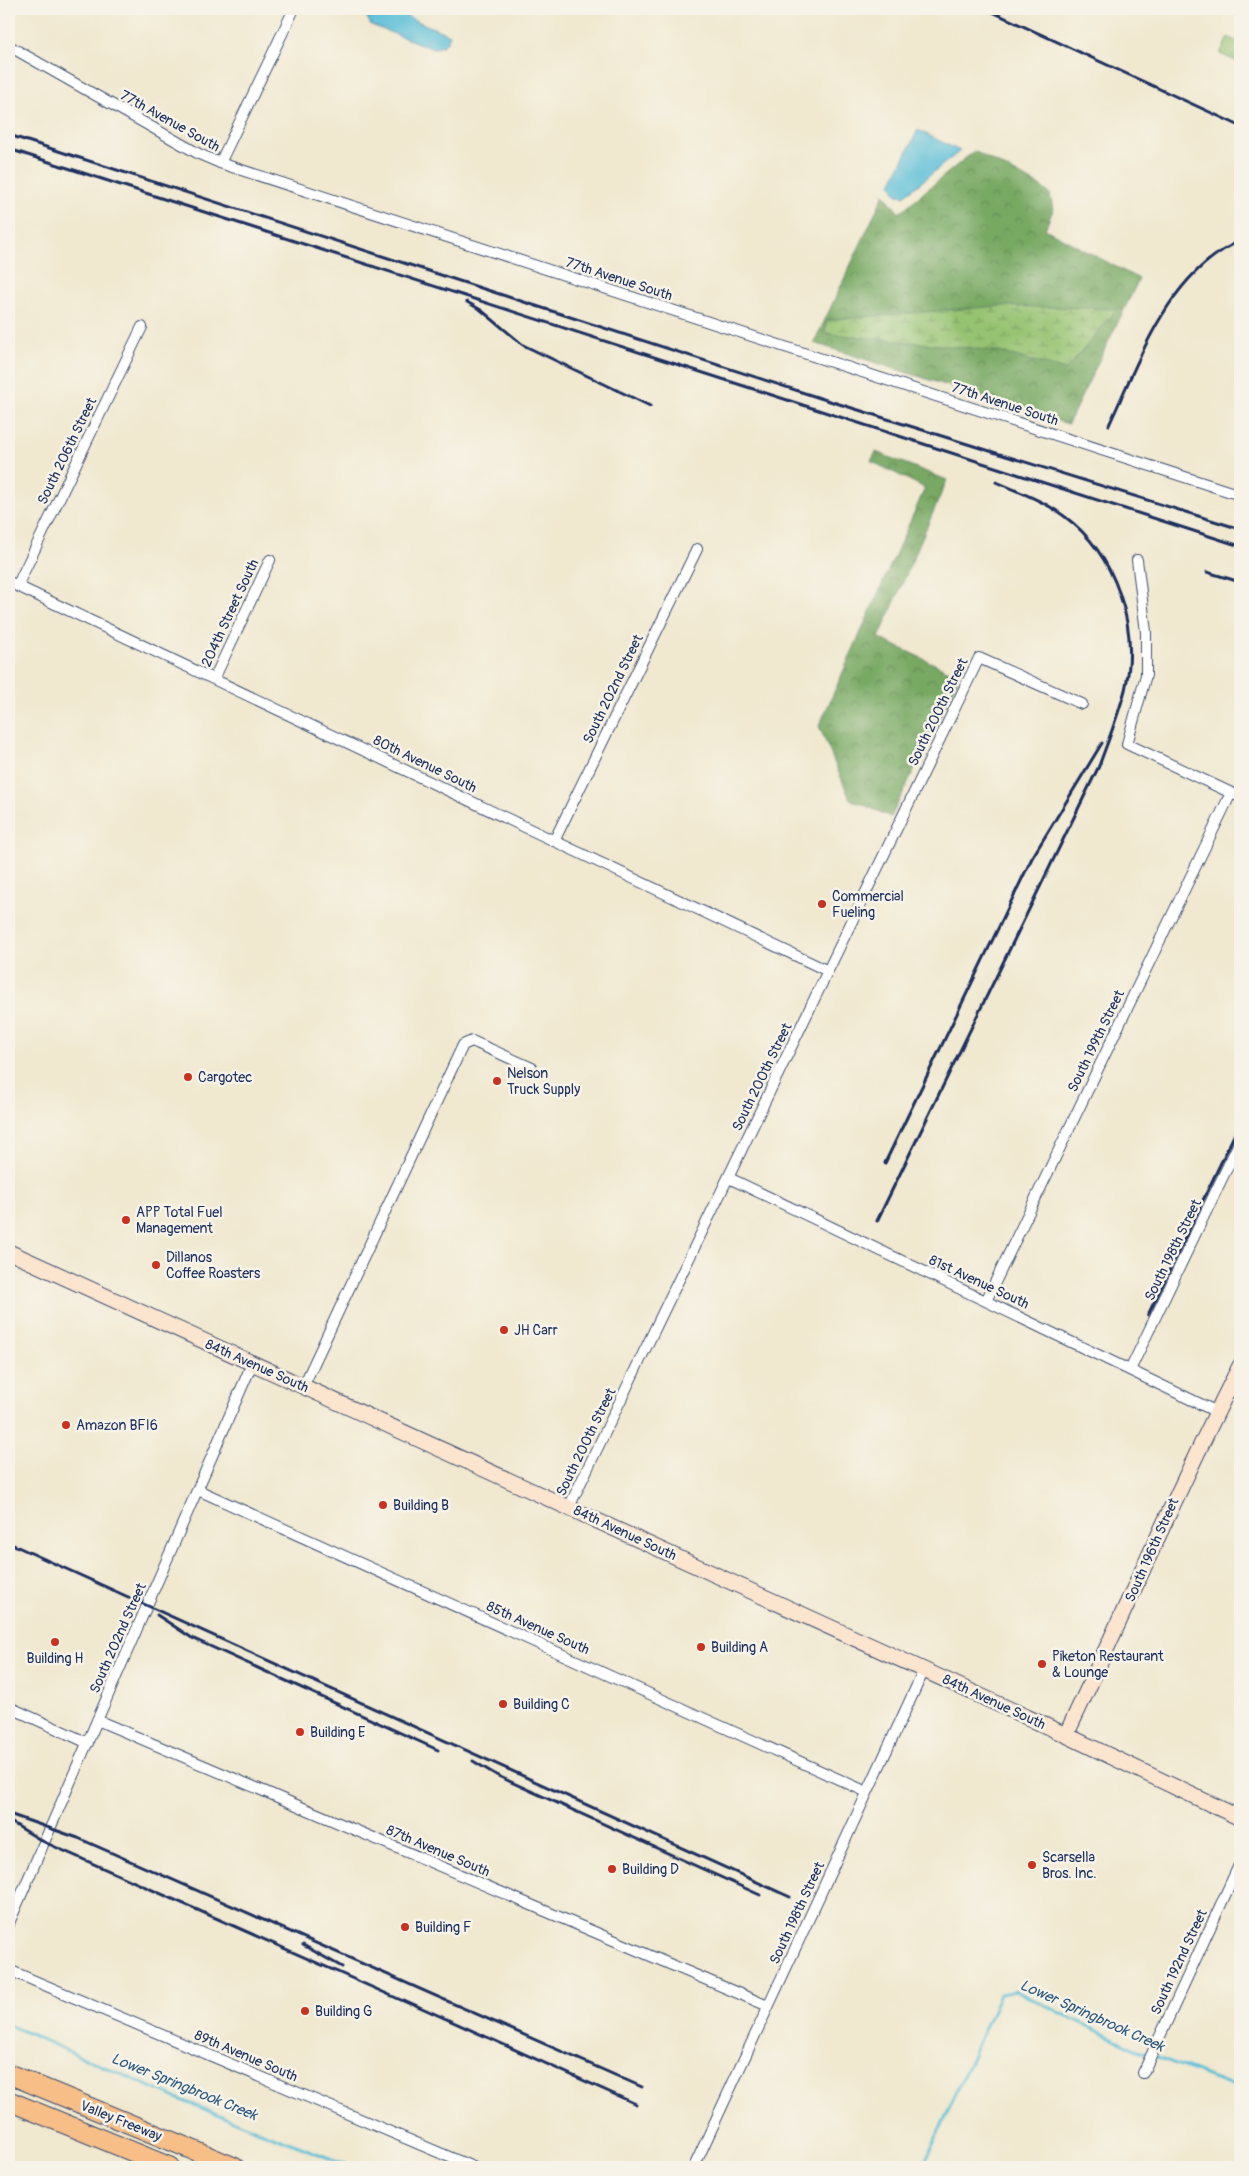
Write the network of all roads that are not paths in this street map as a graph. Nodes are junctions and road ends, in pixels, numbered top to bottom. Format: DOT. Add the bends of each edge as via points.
graph roads {
  1 [pos="294,9"];
  2 [pos="9,46"];
  3 [pos="220,163"];
  4 [pos="142,327"];
  5 [pos="1240,495"];
  6 [pos="697,549"];
  7 [pos="270,560"];
  8 [pos="1137,560"];
  9 [pos="13,584"];
  10 [pos="214,678"];
  11 [pos="1082,704"];
  12 [pos="1235,795"];
  13 [pos="554,841"];
  14 [pos="828,972"];
  15 [pos="532,1068"];
  16 [pos="1240,1141"];
  17 [pos="728,1178"];
  18 [pos="9,1252"];
  19 [pos="986,1301"];
  20 [pos="252,1364"];
  21 [pos="1240,1366"];
  22 [pos="1130,1370"];
  23 [pos="303,1387"];
  24 [pos="1217,1412"];
  25 [pos="198,1490"];
  26 [pos="570,1507"];
  27 [pos="924,1670"];
  28 [pos="9,1707"];
  29 [pos="97,1720"];
  30 [pos="1066,1735"];
  31 [pos="88,1742"];
  32 [pos="868,1792"];
  33 [pos="1240,1818"];
  34 [pos="1240,1863"];
  35 [pos="9,1923"];
  36 [pos="9,1970"];
  37 [pos="768,2006"];
  38 [pos="1143,2073"];
  39 [pos="9,2074"];
  40 [pos="9,2101"];
  41 [pos="170,2167"];
  42 [pos="234,2167"];
  43 [pos="473,2167"];
  44 [pos="694,2167"];
  1 -- 3 [label="street"];
  2 -- 3 [label="street, 77th Avenue South"];
  3 -- 5 [label="street, 77th Avenue South"];
  4 -- 9 [label="street, South 206th Street"];
  6 -- 13 [label="street, South 202nd Street"];
  7 -- 10 [label="street, 204th Street South"];
  8 -- 12 [label="street" via="1146,632 1146,675 1127,744"];
  9 -- 10 [label="street, 80th Avenue South"];
  10 -- 13 [label="street, 80th Avenue South"];
  11 -- 14 [label="street, South 200th Street" via="979,658"];
  12 -- 19 [label="street, South 199th Street"];
  13 -- 14 [label="street, 80th Avenue South"];
  14 -- 17 [label="street, South 200th Street"];
  15 -- 23 [label="street" via="472,1041 463,1045"];
  16 -- 22 [label="street, South 198th Street"];
  17 -- 19 [label="street, 81st Avenue South"];
  17 -- 26 [label="street, South 200th Street"];
  18 -- 20 [label="main road, 84th Avenue South"];
  19 -- 22 [label="street, 81st Avenue South"];
  20 -- 23 [label="main road, 84th Avenue South"];
  20 -- 25 [label="street, South 202nd Street"];
  21 -- 24 [label="main road, South 196th Street"];
  22 -- 24 [label="street, 81st Avenue South"];
  23 -- 26 [label="main road, 84th Avenue South"];
  24 -- 30 [label="main road, South 196th Street"];
  25 -- 29 [label="street, South 202nd Street"];
  25 -- 32 [label="street, 85th Avenue South"];
  26 -- 27 [label="main road, 84th Avenue South"];
  27 -- 30 [label="main road, 84th Avenue South"];
  27 -- 32 [label="street, South 198th Street"];
  28 -- 31 [label="street"];
  29 -- 31 [label="street, South 202nd Street"];
  29 -- 37 [label="street, 87th Avenue South"];
  30 -- 33 [label="main road, 84th Avenue South"];
  31 -- 35 [label="street, South 202nd Street"];
  32 -- 37 [label="street, South 198th Street"];
  34 -- 38 [label="street, South 192nd Street"];
  36 -- 43 [label="street, 89th Avenue South"];
  37 -- 44 [label="street, South 198th Street"];
  39 -- 42 [label="highway, Valley Freeway"];
  40 -- 41 [label="highway, Valley Freeway"];
}
